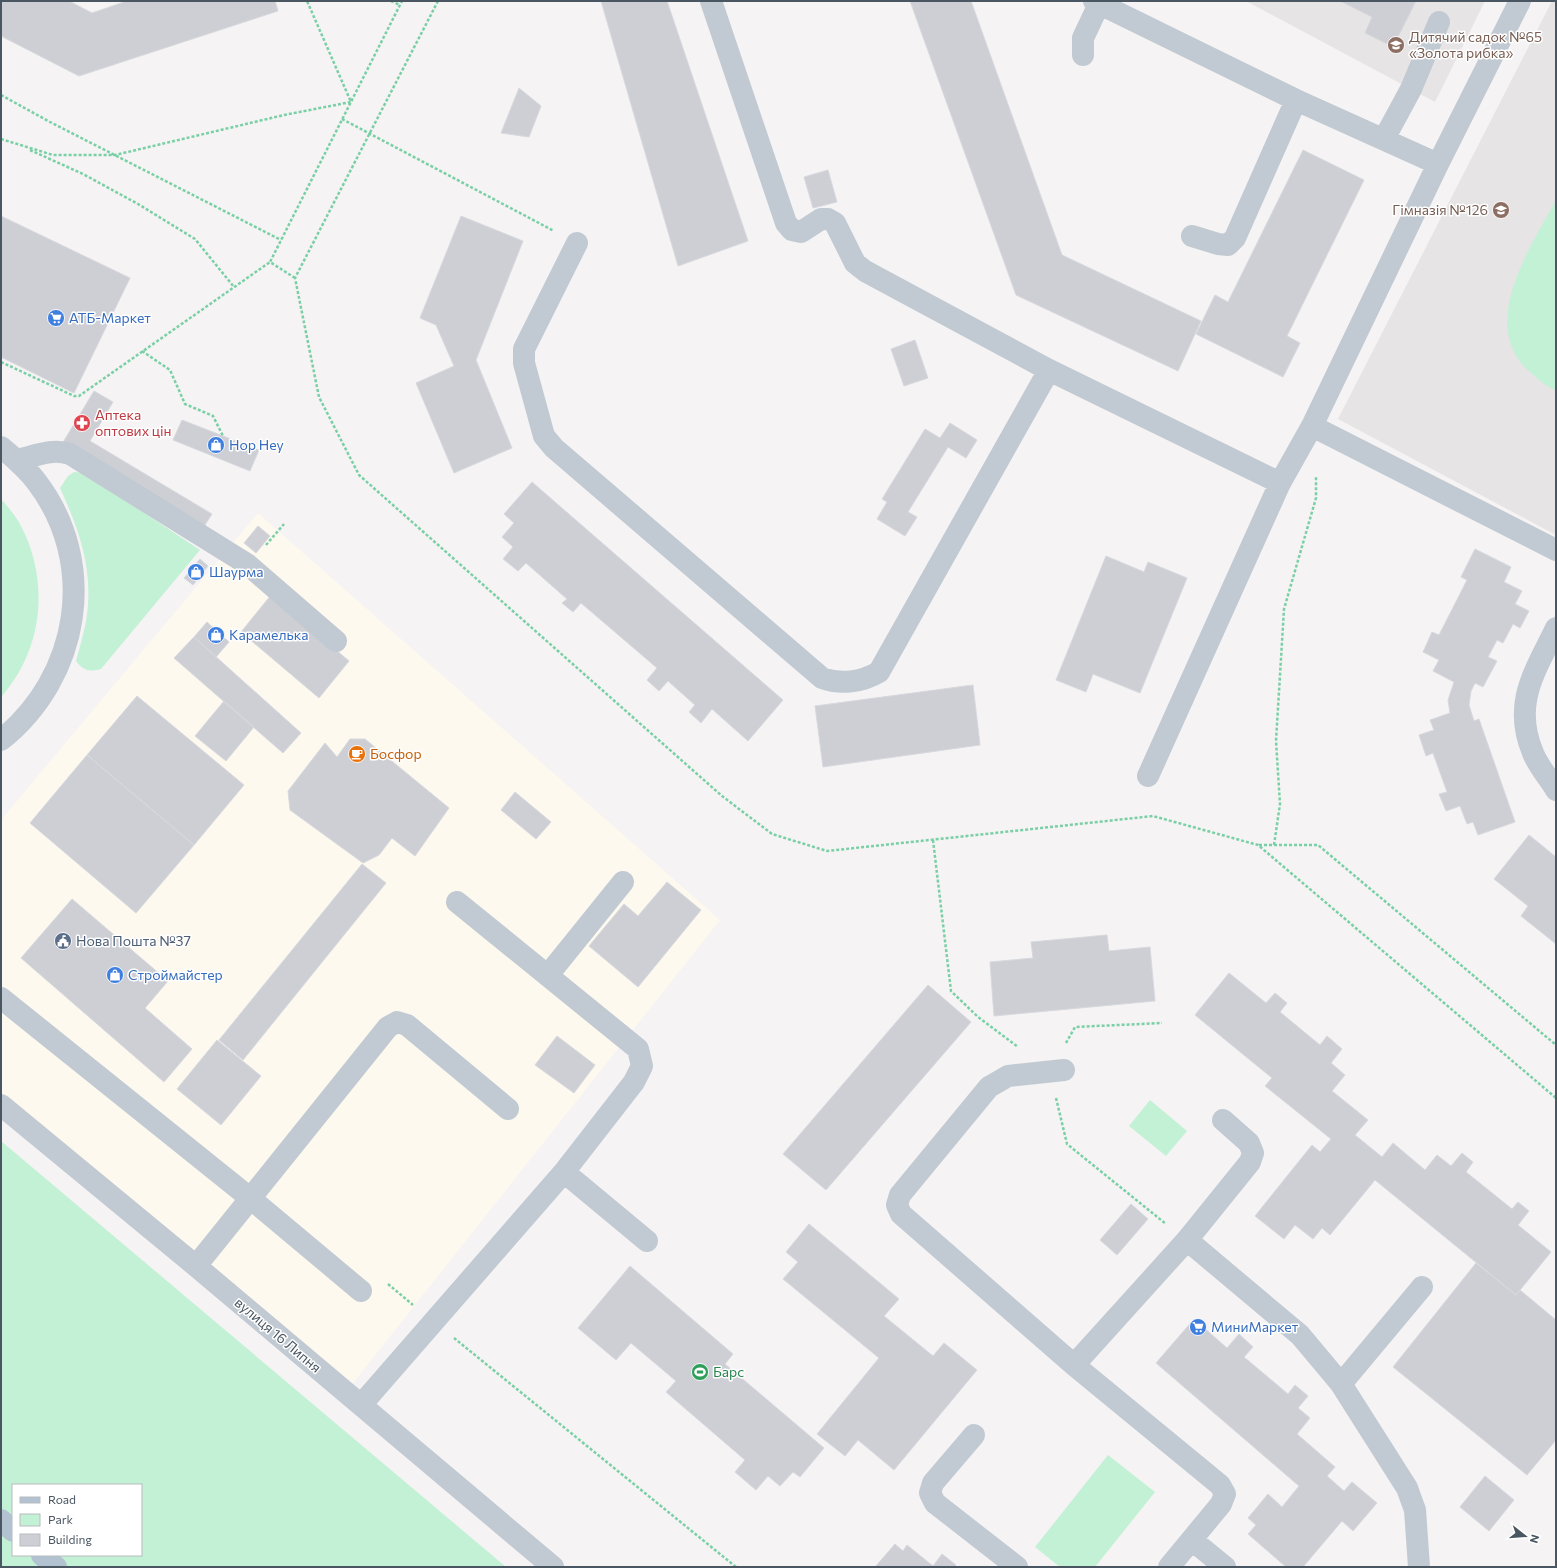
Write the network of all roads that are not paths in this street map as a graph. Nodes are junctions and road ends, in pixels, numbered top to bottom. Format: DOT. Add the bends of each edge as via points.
graph roads {
  1 [pos="711,1"];
  2 [pos="1520,1"];
  3 [pos="1096,2"];
  4 [pos="1439,22"];
  5 [pos="1083,55"];
  6 [pos="1296,100"];
  7 [pos="1384,139"];
  8 [pos="1438,164"];
  9 [pos="1192,236"];
  10 [pos="577,243"];
  11 [pos="1048,370"];
  12 [pos="1307,434"];
  13 [pos="9,454"];
  14 [pos="1280,483"];
  15 [pos="1556,550"];
  16 [pos="1556,628"];
  17 [pos="336,641"];
  18 [pos="1,740"];
  19 [pos="1148,776"];
  20 [pos="1556,790"];
  21 [pos="623,882"];
  22 [pos="457,902"];
  23 [pos="548,975"];
  24 [pos="1,998"];
  25 [pos="1057,1071"];
  26 [pos="1,1105"];
  27 [pos="508,1109"];
  28 [pos="1223,1120"];
  29 [pos="564,1172"];
  30 [pos="250,1198"];
  31 [pos="1187,1240"];
  32 [pos="648,1241"];
  33 [pos="196,1266"];
  34 [pos="1422,1287"];
  35 [pos="361,1291"];
  36 [pos="1074,1365"];
  37 [pos="1341,1384"];
  38 [pos="361,1405"];
  39 [pos="974,1436"];
  40 [pos="1,1520"];
  41 [pos="12,1530"];
  42 [pos="1192,1540"];
  43 [pos="43,1556"];
  44 [pos="56,1567"];
  45 [pos="554,1567"];
  46 [pos="1017,1567"];
  47 [pos="1169,1567"];
  48 [pos="1225,1567"];
  49 [pos="1419,1567"];
  1 -- 11 [label="street" via="786,223 792,230 801,232 821,219 828,219 835,223 855,263 865,271"];
  2 -- 8 [label="street"];
  3 -- 5 [label="street" via="1083,38"];
  3 -- 6 [label="street"];
  4 -- 7 [label="street" via="1411,89"];
  6 -- 7 [label="street"];
  6 -- 9 [label="street" via="1235,238 1228,245"];
  7 -- 8 [label="street"];
  8 -- 12 [label="street"];
  10 -- 11 [label="street" via="524,349 524,363 544,436 554,448 822,678 834,682 867,678 879,672"];
  11 -- 14 [label="street"];
  12 -- 14 [label="street"];
  12 -- 15 [label="street"];
  13 -- 17 [label="street" via="61,451 70,454 247,564"];
  13 -- 18 [label="street" via="36,481 50,504 62,528 70,554 74,582 69,636 61,662 34,709"];
  14 -- 19 [label="street"];
  16 -- 20 [label="street" via="1527,689 1524,719 1533,754"];
  21 -- 23 [label="street"];
  22 -- 23 [label="street"];
  23 -- 29 [label="street" via="638,1049 642,1066 634,1082"];
  24 -- 30 [label="street"];
  25 -- 36 [label="street" via="1008,1076 989,1087 900,1195 897,1205 902,1214"];
  26 -- 33 [label="street, вулиця 16 Липня"];
  27 -- 30 [label="street" via="407,1025 397,1022 388,1027"];
  28 -- 31 [label="street" via="1249,1144 1253,1153 1250,1162"];
  29 -- 32 [label="street"];
  29 -- 38 [label="street"];
  30 -- 33 [label="street"];
  30 -- 35 [label="street"];
  31 -- 36 [label="street"];
  31 -- 37 [label="street" via="1300,1335"];
  33 -- 38 [label="street, вулиця 16 Липня"];
  34 -- 37 [label="street"];
  36 -- 42 [label="street" via="1220,1485 1225,1494 1221,1504"];
  37 -- 49 [label="street" via="1407,1488 1415,1510"];
  38 -- 45 [label="street, вулиця 16 Липня"];
  39 -- 46 [label="street" via="933,1483 930,1494 935,1503"];
  40 -- 41 [label="main road"];
  42 -- 47 [label="street"];
  42 -- 48 [label="street"];
  43 -- 44 [label="main road"];
}
